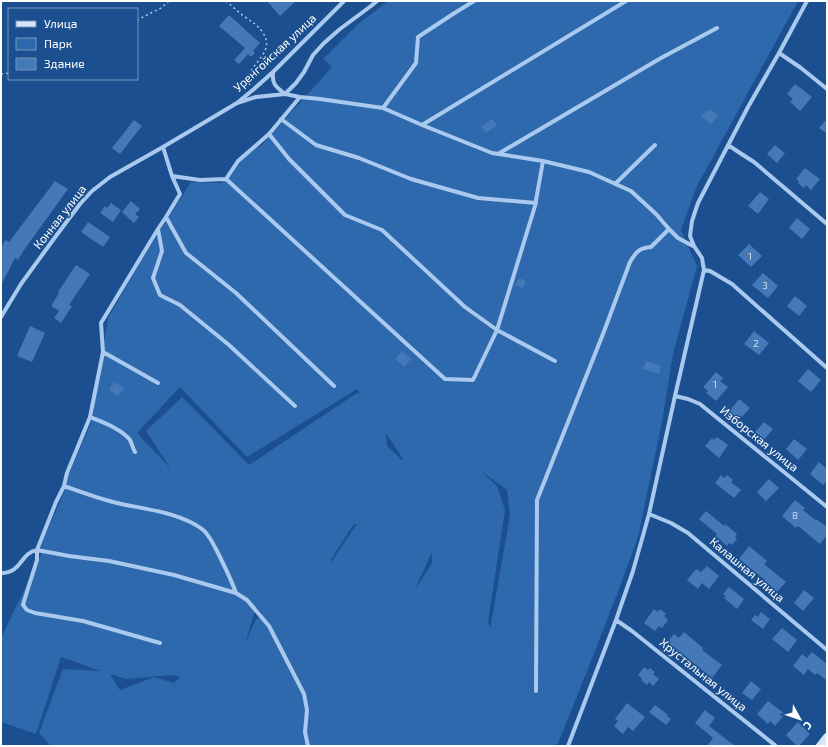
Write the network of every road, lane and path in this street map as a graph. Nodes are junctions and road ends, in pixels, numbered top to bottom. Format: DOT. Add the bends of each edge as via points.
graph roads {
  1 [pos="169,1"];
  2 [pos="226,1"];
  3 [pos="344,1"];
  4 [pos="377,1"];
  5 [pos="474,1"];
  6 [pos="626,1"];
  7 [pos="807,1"];
  8 [pos="138,19"];
  9 [pos="717,28"];
  10 [pos="779,53"];
  11 [pos="273,72"];
  12 [pos="254,89"];
  13 [pos="827,89"];
  14 [pos="285,94"];
  15 [pos="300,97"];
  16 [pos="237,103"];
  17 [pos="383,108"];
  18 [pos="281,119"];
  19 [pos="422,125"];
  20 [pos="268,134"];
  21 [pos="655,145"];
  22 [pos="728,145"];
  23 [pos="163,147"];
  24 [pos="497,154"];
  25 [pos="543,161"];
  26 [pos="172,176"];
  27 [pos="226,179"];
  28 [pos="615,184"];
  29 [pos="536,203"];
  30 [pos="166,217"];
  31 [pos="827,224"];
  32 [pos="158,229"];
  33 [pos="669,229"];
  34 [pos="694,246"];
  35 [pos="704,270"];
  36 [pos="1,317"];
  37 [pos="497,330"];
  38 [pos="103,352"];
  39 [pos="555,361"];
  40 [pos="827,368"];
  41 [pos="158,383"];
  42 [pos="334,386"];
  43 [pos="675,396"];
  44 [pos="295,406"];
  45 [pos="90,418"];
  46 [pos="135,452"];
  47 [pos="64,486"];
  48 [pos="827,507"];
  49 [pos="649,514"];
  50 [pos="37,550"];
  51 [pos="1,573"];
  52 [pos="236,593"];
  53 [pos="616,620"];
  54 [pos="160,643"];
  55 [pos="827,650"];
  56 [pos="536,691"];
  57 [pos="827,737"];
  58 [pos="308,746"];
  59 [pos="568,746"];
  60 [pos="776,746"];
  61 [pos="820,746"];
  1 -- 8 [label="path"];
  2 -- 12 [label="path" via="254,22 264,33 267,42 264,53 249,73 249,83"];
  3 -- 11 [label="street, Уренгойская улица"];
  4 -- 14 [label="street" via="324,43 313,55 296,83"];
  5 -- 17 [label="street" via="418,37 416,63"];
  6 -- 19 [label="street"];
  7 -- 10 [label="street"];
  9 -- 24 [label="street"];
  10 -- 13 [label="street"];
  10 -- 22 [label="street"];
  11 -- 12 [label="street, Уренгойская улица"];
  11 -- 14 [label="street" via="272,80"];
  12 -- 16 [label="street, Уренгойская улица"];
  14 -- 15 [label="street"];
  14 -- 16 [label="street" via="256,96"];
  15 -- 17 [label="street"];
  15 -- 18 [label="street"];
  16 -- 23 [label="street, Конная улица"];
  17 -- 19 [label="street"];
  18 -- 20 [label="street"];
  18 -- 29 [label="street" via="316,146 359,158 411,179 478,198"];
  19 -- 24 [label="street"];
  20 -- 27 [label="street" via="238,161"];
  20 -- 37 [label="street" via="289,159 345,215 382,230 465,307"];
  21 -- 28 [label="street"];
  22 -- 31 [label="street" via="754,162"];
  22 -- 34 [label="street" via="698,203 690,236"];
  23 -- 26 [label="street"];
  23 -- 36 [label="street, Конная улица" via="110,177 92,191 21,284"];
  24 -- 25 [label="street"];
  25 -- 28 [label="street" via="589,172"];
  25 -- 29 [label="street"];
  26 -- 27 [label="street" via="200,180"];
  26 -- 30 [label="street" via="180,194"];
  27 -- 37 [label="street" via="445,379 473,380"];
  28 -- 33 [label="street" via="631,191"];
  29 -- 37 [label="street"];
  30 -- 32 [label="street"];
  30 -- 42 [label="street" via="186,253 236,293"];
  32 -- 38 [label="street" via="100,323"];
  32 -- 44 [label="street" via="162,251 153,278 160,295 180,305 229,345"];
  33 -- 34 [label="street" via="678,238"];
  33 -- 56 [label="street" via="651,247 643,248 635,254 630,262 537,500"];
  34 -- 35 [label="street" via="702,258"];
  35 -- 40 [label="street" via="732,284"];
  35 -- 43 [label="street"];
  37 -- 39 [label="street"];
  38 -- 41 [label="street"];
  38 -- 45 [label="street"];
  43 -- 48 [label="street, Изборская улица" via="700,404"];
  43 -- 49 [label="street"];
  45 -- 46 [label="street" via="117,429 129,439"];
  45 -- 47 [label="street"];
  47 -- 50 [label="street"];
  47 -- 52 [label="street" via="110,501 177,516 202,529 208,535"];
  49 -- 53 [label="street"];
  49 -- 55 [label="street, Калашная улица" via="688,533"];
  50 -- 51 [label="street" via="32,551 10,572"];
  50 -- 52 [label="street" via="156,571"];
  50 -- 54 [label="street" via="24,598 27,610 83,621"];
  52 -- 58 [label="street" via="247,600 269,626 304,694"];
  53 -- 59 [label="street"];
  53 -- 60 [label="street, Хрустальная улица"];
  57 -- 61 [label="street"];
}
